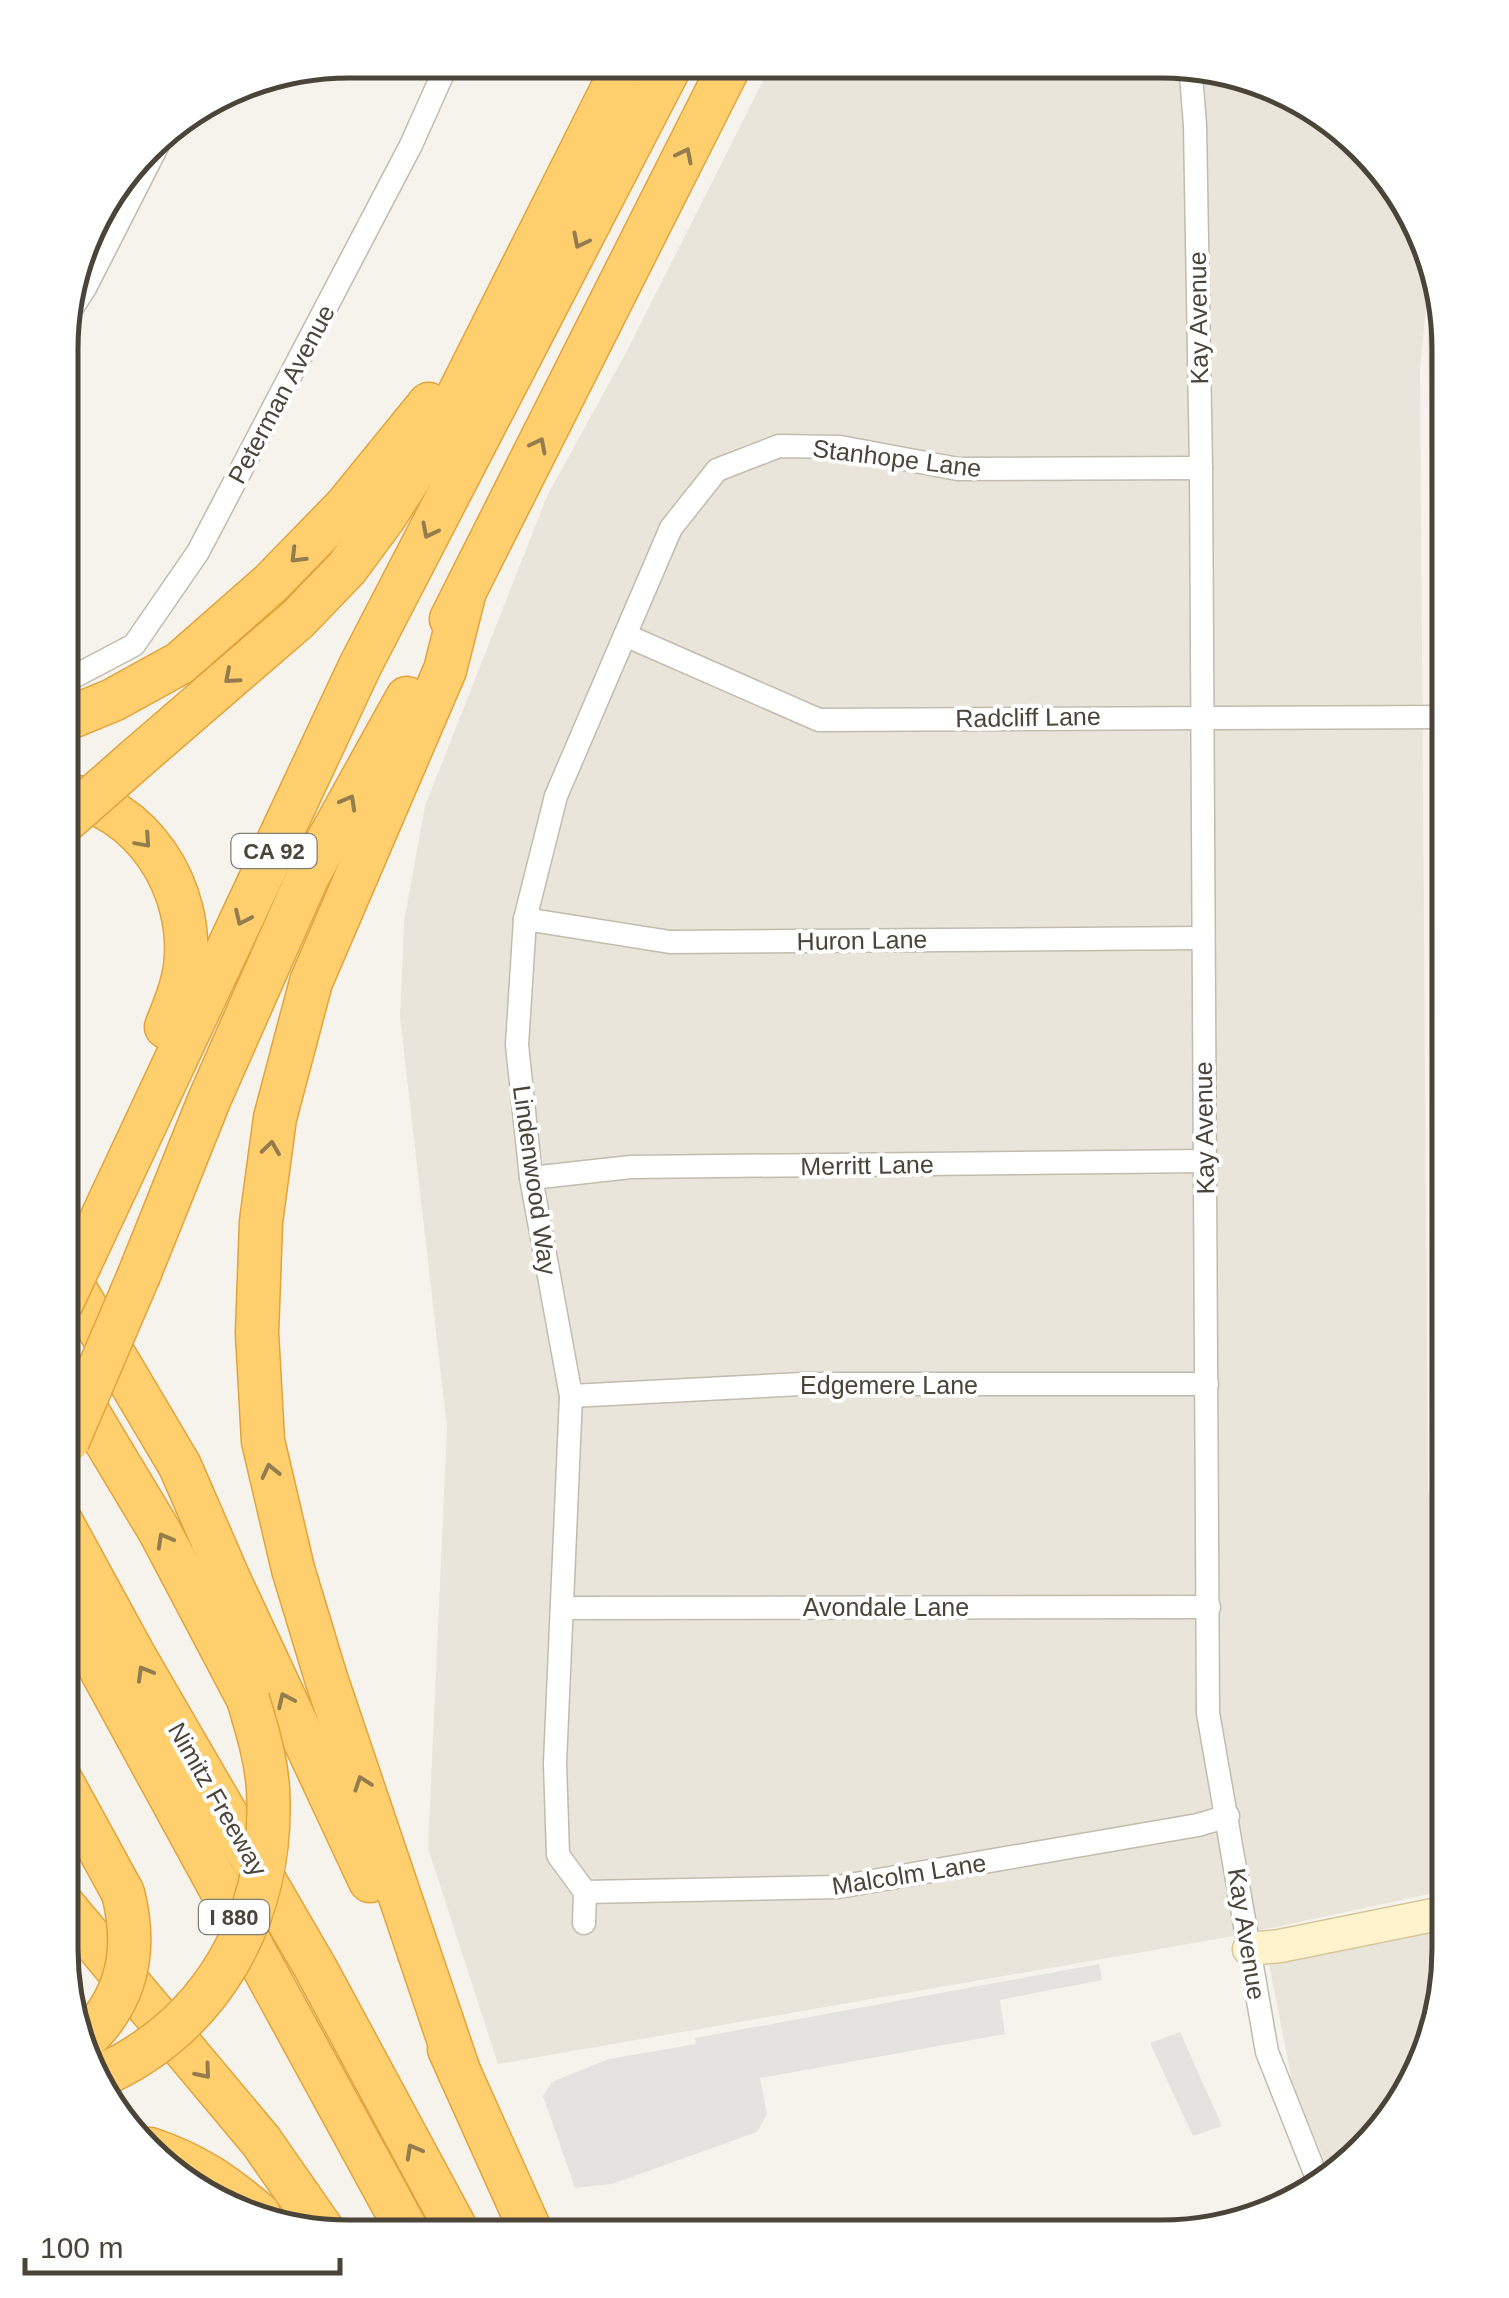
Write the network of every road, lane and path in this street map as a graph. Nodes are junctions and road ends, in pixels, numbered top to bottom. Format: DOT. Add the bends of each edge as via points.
graph roads {
  1 [pos="441,78"];
  2 [pos="617,78"];
  3 [pos="664,78"];
  4 [pos="723,78"];
  5 [pos="1191,80"];
  6 [pos="144,171"];
  7 [pos="85,288"];
  8 [pos="494,320"];
  9 [pos="1201,468"];
  10 [pos="717,470"];
  11 [pos="464,595"];
  12 [pos="625,634"];
  13 [pos="77,675"];
  14 [pos="77,715"];
  15 [pos="1202,716"];
  16 [pos="1432,717"];
  17 [pos="77,799"];
  18 [pos="77,811"];
  19 [pos="525,919"];
  20 [pos="1201,938"];
  21 [pos="1204,1161"];
  22 [pos="530,1178"];
  23 [pos="77,1249"];
  24 [pos="77,1252"];
  25 [pos="77,1275"];
  26 [pos="1207,1384"];
  27 [pos="77,1394"];
  28 [pos="571,1396"];
  29 [pos="77,1419"];
  30 [pos="77,1550"];
  31 [pos="1209,1607"];
  32 [pos="562,1608"];
  33 [pos="77,1629"];
  34 [pos="77,1680"];
  35 [pos="77,1810"];
  36 [pos="1228,1816"];
  37 [pos="585,1892"];
  38 [pos="1431,1915"];
  39 [pos="77,1920"];
  40 [pos="584,1923"];
  41 [pos="1249,1949"];
  42 [pos="92,2034"];
  43 [pos="107,2071"];
  44 [pos="460,2074"];
  45 [pos="175,2158"];
  46 [pos="1315,2172"];
  47 [pos="238,2197"];
  48 [pos="315,2218"];
  49 [pos="372,2220"];
  50 [pos="401,2220"];
  51 [pos="451,2220"];
  52 [pos="526,2220"];
  1 -- 13 [label="street, Peterman Avenue" via="198,552 134,645"];
  2 -- 8 [label="highway"];
  3 -- 24 [label="highway, CA 92, one-way" via="360,666"];
  11 -- 4 [label="highway, CA 92, one-way"];
  5 -- 9 [label="street, Kay Avenue"];
  6 -- 7 [label="street"];
  8 -- 14 [label="highway, one-way" via="346,506 270,584 180,663"];
  8 -- 18 [label="highway, one-way, bridge" via="441,428 347,568 298,620"];
  9 -- 10 [label="street, Stanhope Lane" via="958,469 840,447 779,446"];
  9 -- 15 [label="street, Kay Avenue"];
  10 -- 12 [label="street, Lindenwood Way" via="670,528"];
  29 -- 11 [label="highway, CA 92, one-way, bridge" via="308,876"];
  44 -- 11 [label="highway, one-way" via="293,1569 263,1442 256,1332 275,1118 311,982 445,670"];
  12 -- 15 [label="street, Radcliff Lane" via="819,720"];
  12 -- 19 [label="street, Lindenwood Way" via="556,796"];
  15 -- 16 [label="street, Radcliff Lane"];
  15 -- 20 [label="street, Kay Avenue"];
  17 -- 23 [label="highway, one-way" via="113,812 143,836 167,869 186,938 182,985"];
  19 -- 20 [label="street, Huron Lane" via="670,942"];
  19 -- 22 [label="street, Lindenwood Way" via="517,1045"];
  20 -- 21 [label="street, Kay Avenue"];
  21 -- 22 [label="street, Merritt Lane" via="631,1167"];
  21 -- 26 [label="street, Kay Avenue"];
  22 -- 28 [label="street, Lindenwood Way"];
  44 -- 25 [label="highway, one-way" via="180,1466"];
  26 -- 28 [label="street, Edgemere Lane" via="802,1384"];
  26 -- 31 [label="street, Kay Avenue"];
  43 -- 27 [label="highway, one-way, bridge" via="162,2039 216,1985 241,1938 268,1823 264,1754 248,1700 160,1532"];
  28 -- 32 [label="street, Lindenwood Way"];
  51 -- 30 [label="highway, Nimitz Freeway / I 880, one-way"];
  31 -- 32 [label="street, Avondale Lane"];
  31 -- 36 [label="street, Kay Avenue" via="1208,1713"];
  32 -- 37 [label="street, Lindenwood Way" via="558,1855"];
  33 -- 50 [label="highway, I 880"];
  34 -- 49 [label="highway, I 880"];
  35 -- 42 [label="highway, bridge" via="122,1893 132,1927 130,1962 116,2000"];
  36 -- 37 [label="street, Malcolm Lane" via="838,1887"];
  36 -- 41 [label="street, Kay Avenue"];
  37 -- 40 [label="street"];
  38 -- 41 [label="street"];
  39 -- 48 [label="highway, one-way" via="260,2140"];
  41 -- 46 [label="street, Kay Avenue" via="1267,2052"];
  44 -- 52 [label="highway"];
  45 -- 47 [label="highway"];
}
